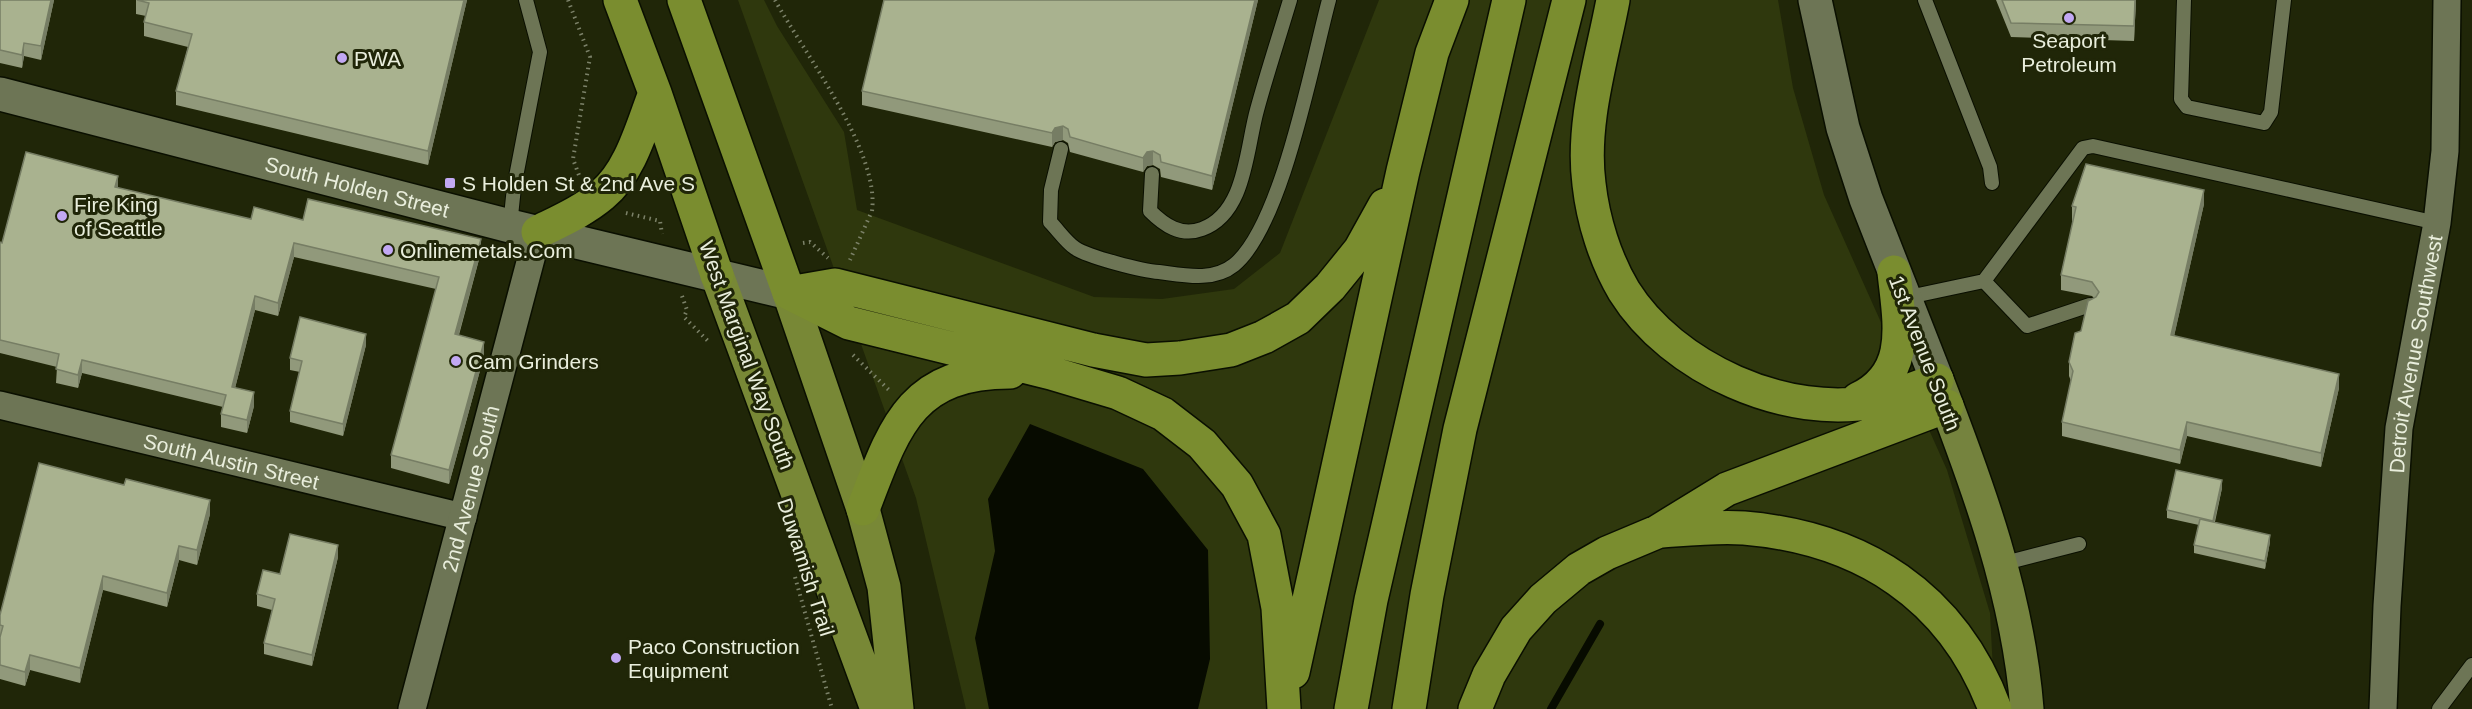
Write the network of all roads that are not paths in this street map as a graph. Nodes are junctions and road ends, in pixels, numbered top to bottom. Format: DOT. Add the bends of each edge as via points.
graph roads {
  1 [pos="526,0"];
  2 [pos="620,0"];
  3 [pos="684,0"];
  4 [pos="1290,0"];
  5 [pos="1329,0"];
  6 [pos="1435,0"];
  7 [pos="1452,0"];
  8 [pos="1509,0"];
  9 [pos="1569,0"];
  10 [pos="1614,0"];
  11 [pos="1815,0"];
  12 [pos="1925,0"];
  13 [pos="2184,0"];
  14 [pos="2284,0"];
  15 [pos="2447,0"];
  16 [pos="1432,53"];
  17 [pos="655,93"];
  18 [pos="0,94"];
  19 [pos="1061,149"];
  20 [pos="1403,171"];
  21 [pos="1152,174"];
  22 [pos="1992,183"];
  23 [pos="2437,223"];
  24 [pos="524,229"];
  25 [pos="717,275"];
  26 [pos="1984,281"];
  27 [pos="1899,285"];
  28 [pos="789,293"];
  29 [pos="2090,305"];
  30 [pos="1051,373"];
  31 [pos="1942,393"];
  32 [pos="1850,403"];
  33 [pos="0,405"];
  34 [pos="864,509"];
  35 [pos="463,517"];
  36 [pos="1657,532"];
  37 [pos="2079,544"];
  38 [pos="2001,564"];
  39 [pos="2472,665"];
  40 [pos="411,709"];
  41 [pos="877,709"];
  42 [pos="897,709"];
  43 [pos="1285,709"];
  44 [pos="1351,709"];
  45 [pos="1409,709"];
  46 [pos="1475,709"];
  47 [pos="1995,709"];
  48 [pos="2027,709"];
  49 [pos="2383,709"];
  50 [pos="2439,709"];
  1 -- 24 [label="lane" via="540,51 514,187"];
  2 -- 17 [label="highway, West Marginal Way South"];
  3 -- 28 [label="highway"];
  4 -- 21 [label="lane" via="1237,192 1225,214 1211,226 1193,233 1165,226 1150,211"];
  5 -- 19 [label="lane" via="1275,200 1259,235 1234,265 1199,277 1148,271 1076,249 1050,222 1051,190"];
  6 -- 16 [label="highway"];
  7 -- 16 [label="highway"];
  8 -- 44 [label="highway" via="1371,600"];
  9 -- 45 [label="highway" via="1460,429"];
  10 -- 32 [label="highway" via="1587,153 1597,224 1625,292 1649,323 1680,351 1717,374 1790,400"];
  11 -- 27 [label="street, 1st Avenue South" via="1843,128"];
  12 -- 22 [label="lane" via="1990,167"];
  13 -- 14 [label="lane" via="2181,99 2187,107 2264,123 2271,112"];
  15 -- 23 [label="street, Detroit Avenue Southwest" via="2445,151"];
  16 -- 20 [label="highway"];
  17 -- 24 [label="highway" via="626,162 603,194 572,216"];
  17 -- 25 [label="highway, West Marginal Way South"];
  18 -- 24 [label="street, South Holden Street"];
  20 -- 28 [label="highway" via="1360,249 1330,287 1298,318 1231,350 1146,360 835,285"];
  20 -- 43 [label="highway"];
  23 -- 26 [label="lane" via="2093,146 2083,147"];
  23 -- 49 [label="street, Detroit Avenue Southwest" via="2399,428"];
  24 -- 25 [label="street, South Holden Street"];
  24 -- 35 [label="street, 2nd Avenue South"];
  25 -- 28 [label="street, South Holden Street"];
  25 -- 41 [label="highway, West Marginal Way South"];
  26 -- 27 [label="lane"];
  26 -- 29 [label="lane" via="2027,326"];
  27 -- 31 [label="street, 1st Avenue South"];
  27 -- 32 [label="highway" via="1895,359 1877,390"];
  28 -- 30 [label="highway" via="849,323"];
  28 -- 34 [label="highway"];
  30 -- 34 [label="highway" via="982,372 953,378 931,391 908,412 893,435"];
  30 -- 43 [label="highway" via="1118,393 1163,414 1202,444 1237,485 1264,535 1278,608"];
  31 -- 32 [label="highway"];
  31 -- 36 [label="highway" via="1727,489"];
  31 -- 38 [label="main road, 1st Avenue South"];
  33 -- 35 [label="street, South Austin Street"];
  34 -- 42 [label="highway" via="884,587"];
  35 -- 40 [label="street, 2nd Avenue South"];
  36 -- 46 [label="highway" via="1579,569 1543,599 1516,629 1489,675"];
  36 -- 47 [label="highway" via="1742,528 1799,535 1849,551 1886,570 1925,599 1961,643 1984,679"];
  37 -- 38 [label="lane"];
  38 -- 48 [label="main road, 1st Avenue South" via="2011,601"];
  39 -- 50 [label="lane"];
}
